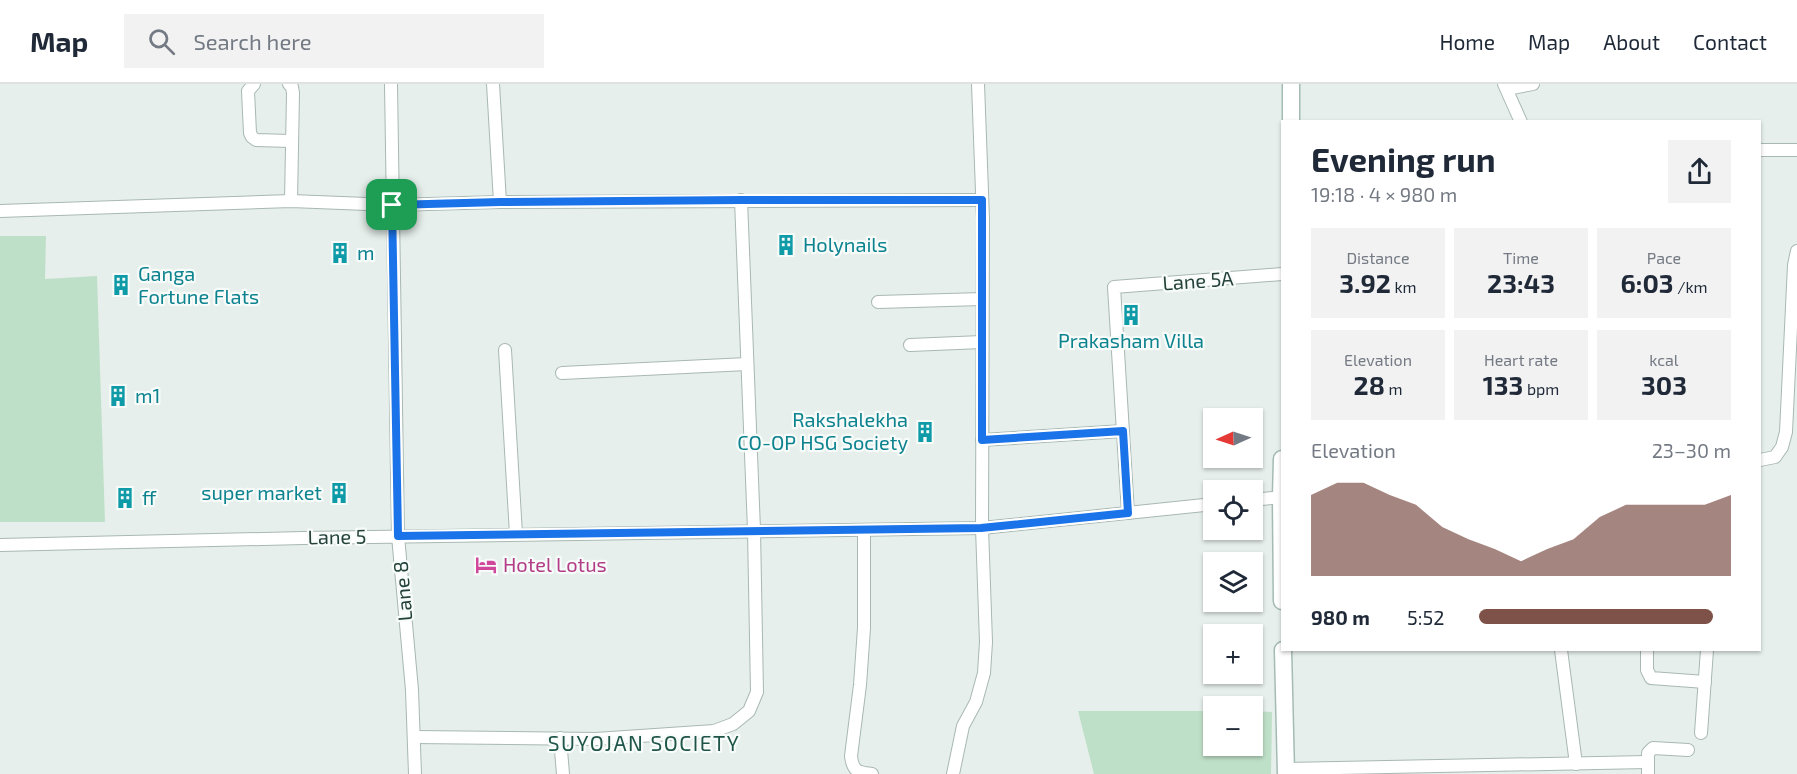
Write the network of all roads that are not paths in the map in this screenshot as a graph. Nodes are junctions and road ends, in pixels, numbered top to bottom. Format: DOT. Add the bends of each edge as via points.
graph roads {
  1 [pos="254,84"];
  2 [pos="289,84"];
  3 [pos="391,84"];
  4 [pos="493,84"];
  5 [pos="978,84"];
  6 [pos="1291,84"];
  7 [pos="1533,84"];
  8 [pos="1505,86"];
  9 [pos="1291,120"];
  10 [pos="1520,120"];
  11 [pos="291,141"];
  12 [pos="1761,150"];
  13 [pos="1797,150"];
  14 [pos="741,200"];
  15 [pos="982,200"];
  16 [pos="291,201"];
  17 [pos="500,202"];
  18 [pos="392,205"];
  19 [pos="0,211"];
  20 [pos="1797,251"];
  21 [pos="1281,274"];
  22 [pos="982,299"];
  23 [pos="878,303"];
  24 [pos="982,342"];
  25 [pos="910,345"];
  26 [pos="505,350"];
  27 [pos="747,364"];
  28 [pos="562,373"];
  29 [pos="1123,431"];
  30 [pos="982,440"];
  31 [pos="1761,460"];
  32 [pos="1281,497"];
  33 [pos="1263,499"];
  34 [pos="1203,505"];
  35 [pos="1128,513"];
  36 [pos="981,528"];
  37 [pos="754,530"];
  38 [pos="864,530"];
  39 [pos="516,534"];
  40 [pos="398,536"];
  41 [pos="0,545"];
  42 [pos="1283,651"];
  43 [pos="1561,651"];
  44 [pos="1647,651"];
  45 [pos="1707,651"];
  46 [pos="1705,682"];
  47 [pos="1701,733"];
  48 [pos="414,737"];
  49 [pos="560,738"];
  50 [pos="1688,750"];
  51 [pos="1576,764"];
  52 [pos="1648,768"];
  53 [pos="1485,770"];
  54 [pos="1286,772"];
  55 [pos="415,774"];
  56 [pos="563,774"];
  57 [pos="873,774"];
  58 [pos="953,774"];
  1 -- 11 [label="street" via="248,91 252,137"];
  2 -- 11 [label="street" via="293,93"];
  3 -- 18 [label="street, Lane 8"];
  4 -- 17 [label="street"];
  5 -- 15 [label="street"];
  6 -- 9 [label="main road"];
  7 -- 8 [label="street"];
  8 -- 10 [label="street"];
  11 -- 16 [label="street"];
  12 -- 13 [label="street"];
  14 -- 15 [label="street"];
  14 -- 17 [label="street"];
  14 -- 27 [label="street"];
  15 -- 22 [label="street"];
  16 -- 18 [label="street"];
  16 -- 19 [label="street"];
  17 -- 18 [label="street"];
  18 -- 40 [label="street, Lane 8"];
  20 -- 31 [label="street" via="1786,432 1775,457"];
  21 -- 29 [label="street, Lane 5A" via="1114,287"];
  22 -- 23 [label="street"];
  22 -- 24 [label="street"];
  24 -- 25 [label="street"];
  24 -- 30 [label="street"];
  26 -- 39 [label="street"];
  27 -- 28 [label="street"];
  27 -- 37 [label="street"];
  29 -- 30 [label="street"];
  29 -- 35 [label="street"];
  30 -- 36 [label="street"];
  32 -- 33 [label="street"];
  34 -- 35 [label="street, Lane 5"];
  35 -- 36 [label="street, Lane 5"];
  36 -- 38 [label="street, Lane 5"];
  36 -- 58 [label="street" via="984,673 976,702 963,726"];
  37 -- 38 [label="street, Lane 5"];
  37 -- 39 [label="street, Lane 5"];
  37 -- 49 [label="street" via="757,692 749,711 733,724 714,730"];
  38 -- 57 [label="street" via="864,628 851,756 857,771"];
  39 -- 40 [label="street, Lane 5"];
  40 -- 41 [label="street, Lane 5"];
  40 -- 48 [label="street, Lane 8"];
  42 -- 54 [label="main road"];
  43 -- 51 [label="street"];
  44 -- 46 [label="street" via="1651,678"];
  45 -- 46 [label="street"];
  46 -- 47 [label="street"];
  48 -- 49 [label="street"];
  48 -- 55 [label="street, Lane 8"];
  49 -- 56 [label="street"];
  50 -- 52 [label="street" via="1653,748 1648,753"];
  51 -- 52 [label="street"];
  51 -- 53 [label="street"];
  53 -- 54 [label="street"];
}
